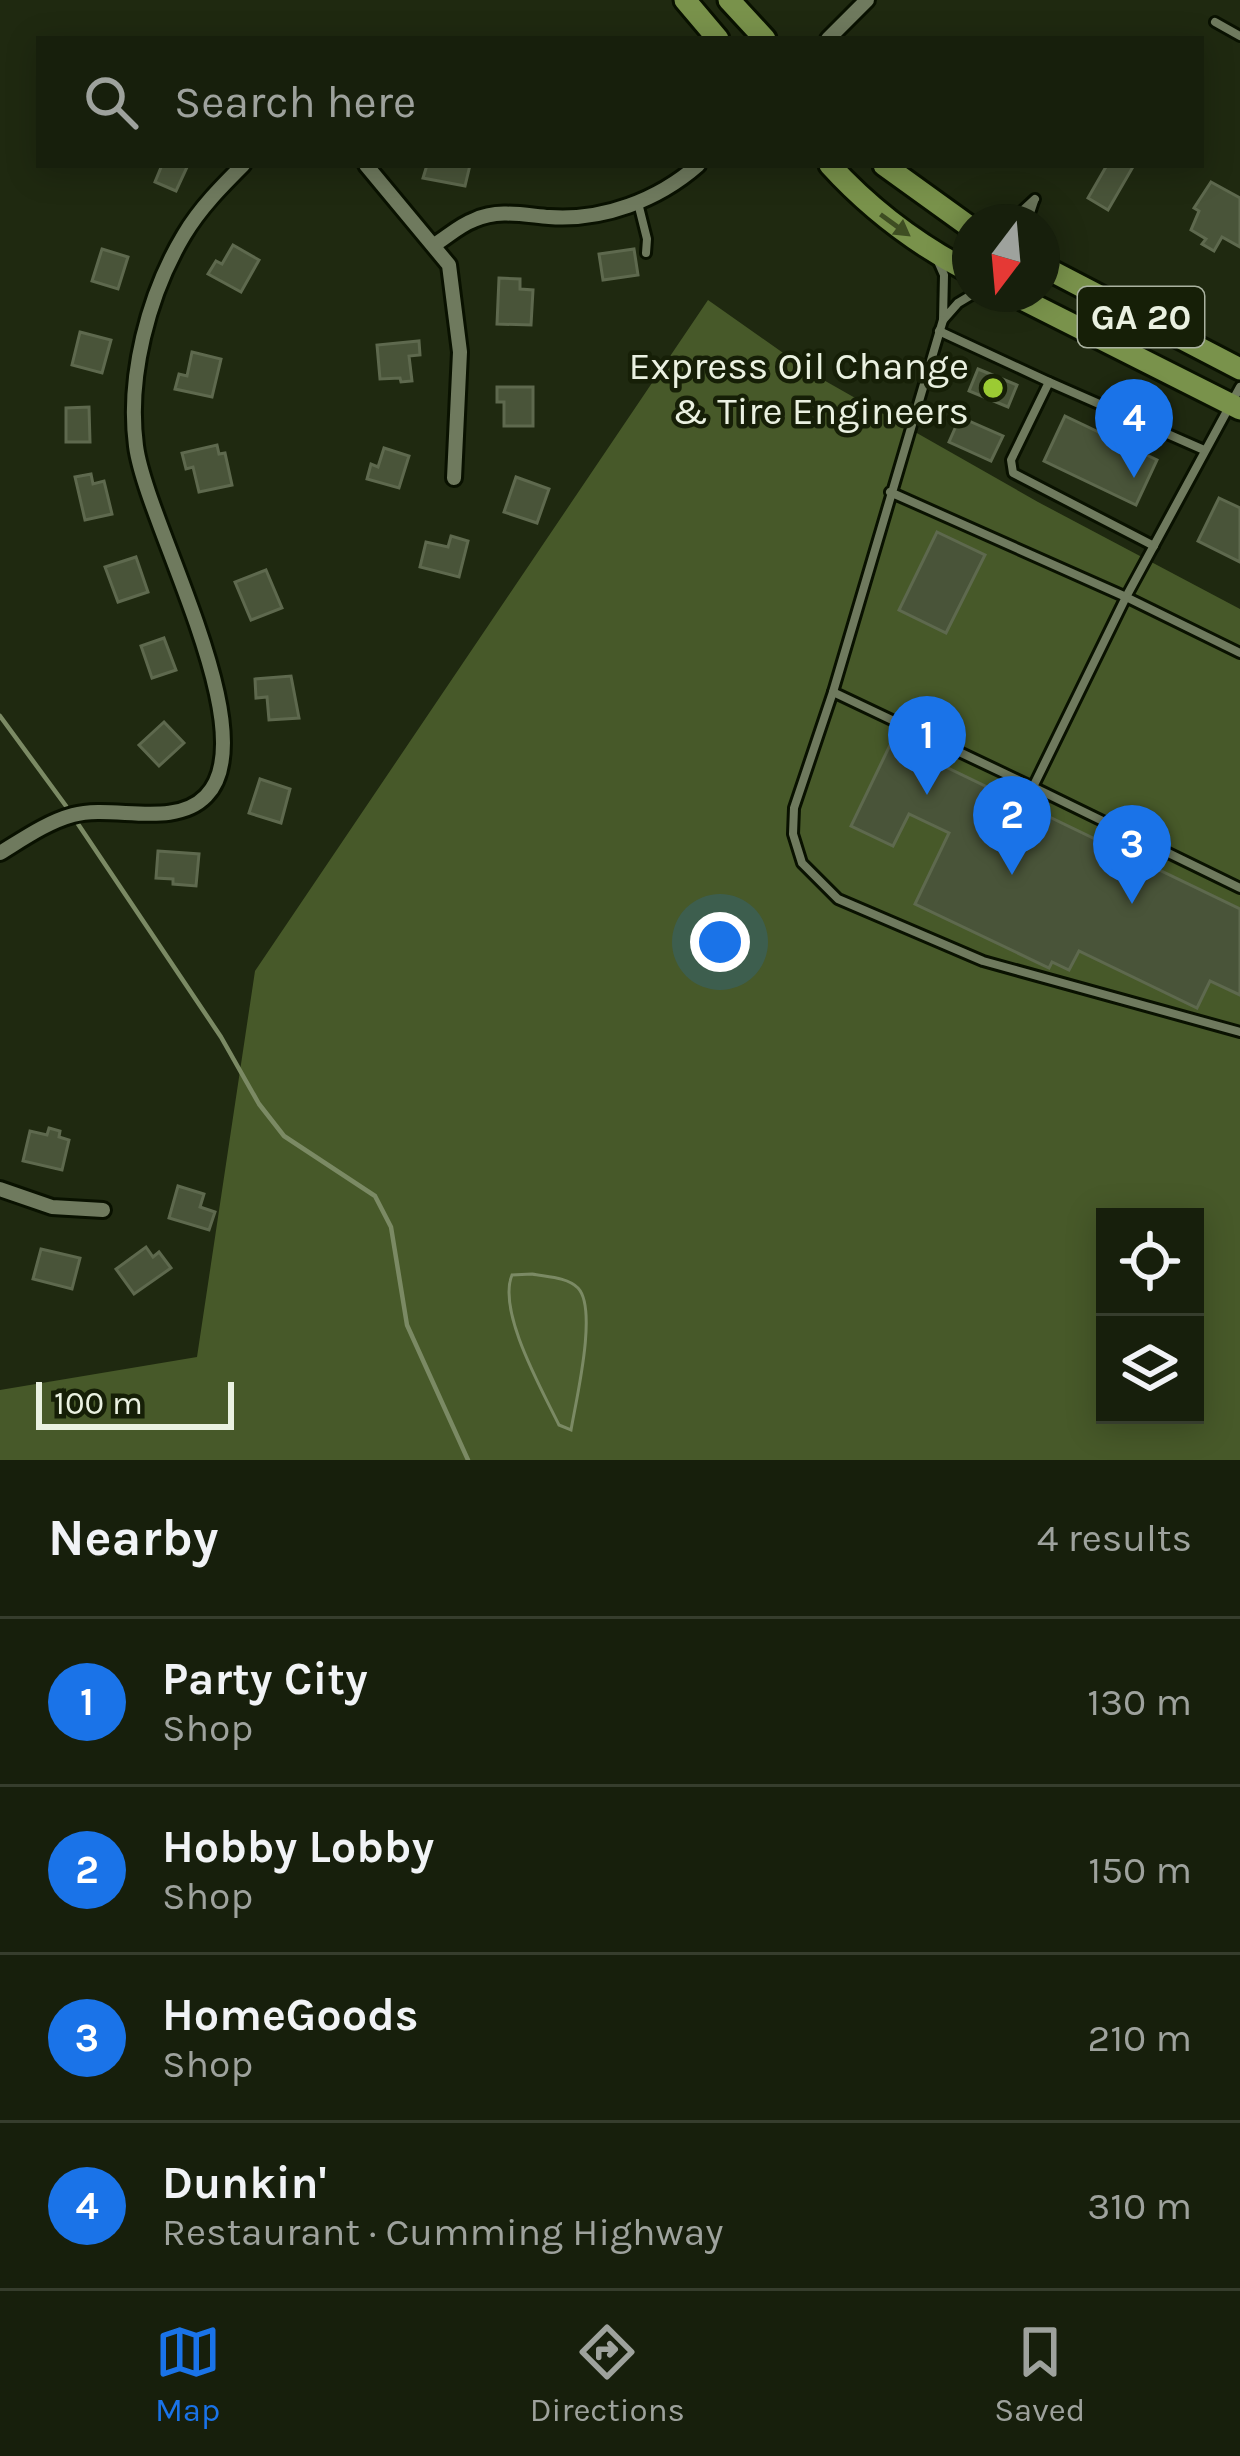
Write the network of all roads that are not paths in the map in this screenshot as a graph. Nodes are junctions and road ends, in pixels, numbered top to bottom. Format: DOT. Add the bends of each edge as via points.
graph roads {
  1 [pos="685,0"];
  2 [pos="729,0"];
  3 [pos="867,0"];
  4 [pos="1215,22"];
  5 [pos="715,36"];
  6 [pos="762,36"];
  7 [pos="831,36"];
  8 [pos="1240,36"];
  9 [pos="240,168"];
  10 [pos="369,168"];
  11 [pos="694,168"];
  12 [pos="833,168"];
  13 [pos="888,168"];
  14 [pos="638,202"];
  15 [pos="952,213"];
  16 [pos="434,245"];
  17 [pos="646,253"];
  18 [pos="933,253"];
  19 [pos="952,263"];
  20 [pos="1060,275"];
  21 [pos="952,310"];
  22 [pos="1050,312"];
  23 [pos="943,320"];
  24 [pos="939,331"];
  25 [pos="1240,369"];
  26 [pos="1049,382"];
  27 [pos="1237,400"];
  28 [pos="1204,450"];
  29 [pos="454,478"];
  30 [pos="890,491"];
  31 [pos="1154,546"];
  32 [pos="1126,597"];
  33 [pos="1240,653"];
  34 [pos="833,692"];
  35 [pos="1033,787"];
  36 [pos="0,853"];
  37 [pos="1240,888"];
  38 [pos="1240,1032"];
  39 [pos="0,1189"];
  40 [pos="103,1210"];
  1 -- 5 [label="main road"];
  2 -- 6 [label="main road"];
  3 -- 7 [label="street"];
  4 -- 8 [label="lane"];
  9 -- 36 [label="street" via="184,233 161,280 135,390 142,481 213,671 223,748 218,772 207,795 187,807 72,815"];
  10 -- 16 [label="street"];
  11 -- 14 [label="street"];
  12 -- 18 [label="main road, one-way"];
  13 -- 15 [label="main road"];
  14 -- 16 [label="street" via="606,213 475,219"];
  14 -- 17 [label="lane"];
  16 -- 29 [label="street" via="449,266 460,352"];
  18 -- 19 [label="main road"];
  18 -- 23 [label="lane" via="944,274"];
  20 -- 25 [label="main road, GA 20"];
  21 -- 23 [label="lane"];
  22 -- 27 [label="main road, GA 20"];
  23 -- 24 [label="lane"];
  24 -- 26 [label="lane"];
  24 -- 30 [label="lane"];
  26 -- 28 [label="lane"];
  26 -- 31 [label="lane" via="1011,460 1013,473"];
  27 -- 28 [label="lane"];
  28 -- 31 [label="lane"];
  30 -- 32 [label="lane"];
  30 -- 34 [label="lane"];
  31 -- 32 [label="lane"];
  32 -- 33 [label="lane"];
  32 -- 35 [label="lane"];
  34 -- 35 [label="lane"];
  34 -- 38 [label="lane" via="794,808 793,834 802,863 838,899 983,961"];
  35 -- 37 [label="lane"];
  39 -- 40 [label="street" via="52,1207"];
}
